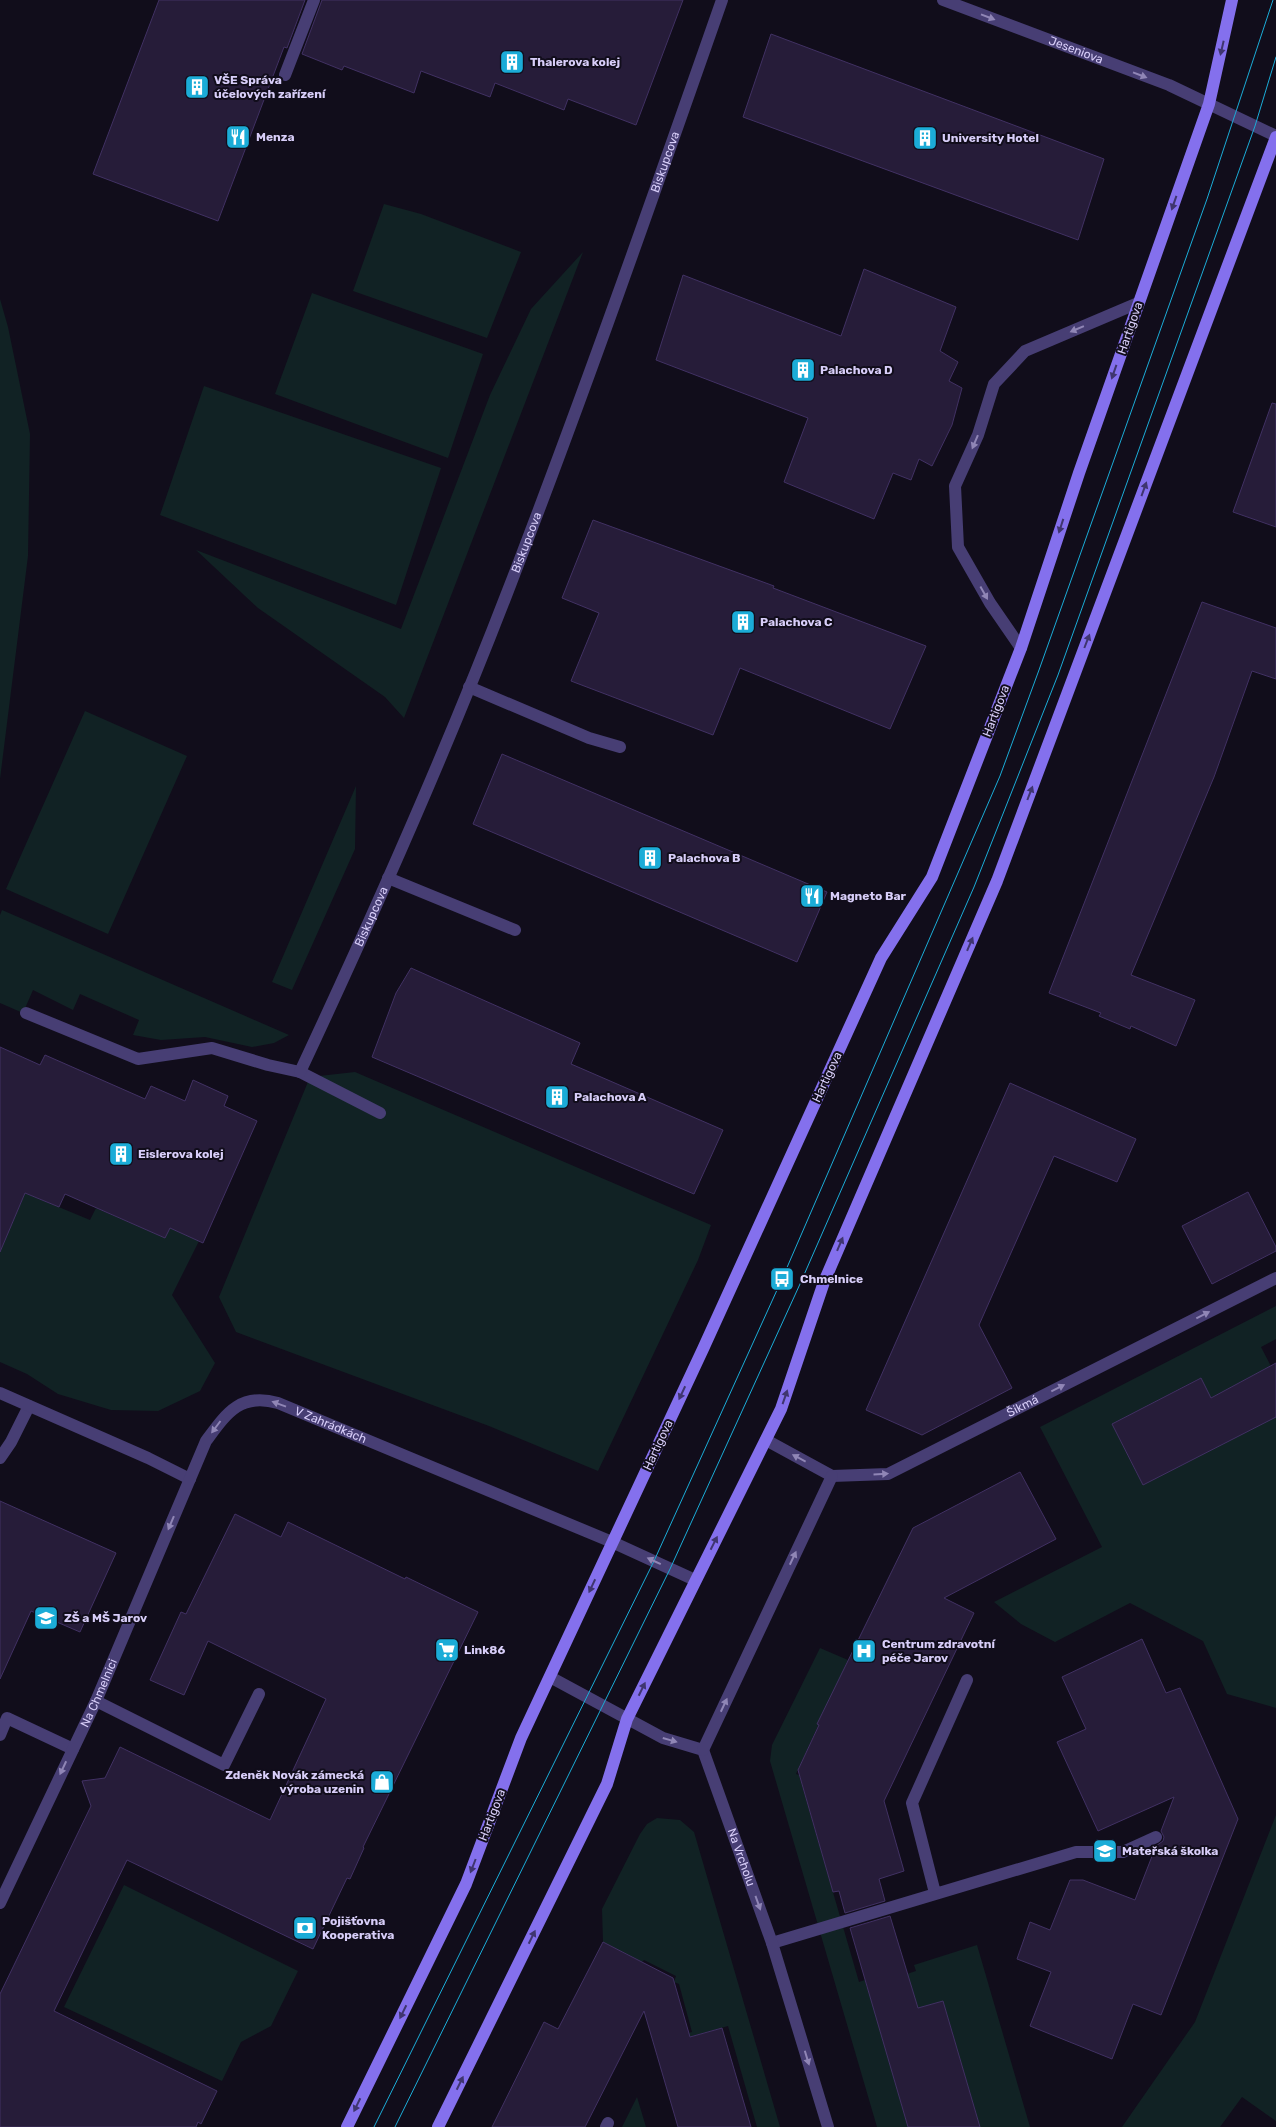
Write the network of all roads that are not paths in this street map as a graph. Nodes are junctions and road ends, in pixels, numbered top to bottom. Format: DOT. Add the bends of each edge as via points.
graph roads {
  1 [pos="314,0"];
  2 [pos="722,0"];
  3 [pos="942,0"];
  4 [pos="1232,0"];
  5 [pos="285,75"];
  6 [pos="1209,104"];
  7 [pos="1276,136"];
  8 [pos="1138,304"];
  9 [pos="1021,648"];
  10 [pos="469,687"];
  11 [pos="620,747"];
  12 [pos="388,878"];
  13 [pos="516,930"];
  14 [pos="26,1013"];
  15 [pos="300,1072"];
  16 [pos="380,1113"];
  17 [pos="1276,1278"];
  18 [pos="0,1393"];
  19 [pos="29,1406"];
  20 [pos="766,1440"];
  21 [pos="0,1458"];
  22 [pos="832,1476"];
  23 [pos="190,1478"];
  24 [pos="612,1542"];
  25 [pos="695,1580"];
  26 [pos="550,1677"];
  27 [pos="968,1680"];
  28 [pos="259,1694"];
  29 [pos="96,1701"];
  30 [pos="628,1719"];
  31 [pos="0,1735"];
  32 [pos="73,1749"];
  33 [pos="703,1750"];
  34 [pos="1156,1837"];
  35 [pos="935,1893"];
  36 [pos="0,1904"];
  37 [pos="772,1943"];
  38 [pos="347,2127"];
  39 [pos="438,2127"];
  40 [pos="828,2127"];
  1 -- 5 [label="street"];
  2 -- 10 [label="street, Biskupcova" via="597,353"];
  3 -- 6 [label="street, Jeseniova, one-way"];
  4 -- 6 [label="main road, Hartigova, one-way"];
  6 -- 7 [label="street, Jeseniova"];
  6 -- 8 [label="main road, Hartigova, one-way"];
  20 -- 7 [label="main road, one-way" via="781,1409 824,1282 997,882"];
  8 -- 9 [label="main road, Hartigova, one-way"];
  8 -- 9 [label="street, one-way" via="1025,352 994,384 978,435 956,486 958,547"];
  9 -- 24 [label="main road, Hartigova, one-way" via="932,877 881,958"];
  10 -- 11 [label="street" via="589,738"];
  10 -- 12 [label="street, Biskupcova"];
  12 -- 13 [label="street"];
  12 -- 15 [label="street, Biskupcova"];
  14 -- 15 [label="street" via="138,1059 212,1048"];
  15 -- 16 [label="street"];
  22 -- 17 [label="street, Šikmá, one-way" via="888,1474"];
  18 -- 19 [label="street"];
  19 -- 21 [label="street" via="12,1442"];
  19 -- 23 [label="street"];
  22 -- 20 [label="street, one-way"];
  25 -- 20 [label="main road, one-way"];
  33 -- 22 [label="street, one-way"];
  24 -- 23 [label="street, V Zahrádkách, one-way" via="267,1400 239,1405 226,1415 206,1441"];
  23 -- 29 [label="street, Na Chmelnici, one-way"];
  25 -- 24 [label="street, V Zahrádkách, one-way"];
  24 -- 26 [label="main road, Hartigova, one-way"];
  30 -- 25 [label="main road, one-way"];
  26 -- 30 [label="street"];
  26 -- 38 [label="main road, Hartigova, one-way" via="521,1738 466,1884"];
  27 -- 35 [label="street" via="912,1803"];
  28 -- 29 [label="street" via="224,1765"];
  29 -- 32 [label="street, Na Chmelnici"];
  30 -- 33 [label="street, one-way" via="662,1738"];
  39 -- 30 [label="main road, one-way" via="607,1784"];
  31 -- 32 [label="street" via="7,1718"];
  32 -- 36 [label="street, Na Chmelnici, one-way"];
  33 -- 37 [label="street, Na Vrcholu, one-way"];
  34 -- 35 [label="street" via="1123,1852 1076,1852"];
  35 -- 37 [label="street"];
  37 -- 40 [label="street, Na Vrcholu, one-way"];
}
